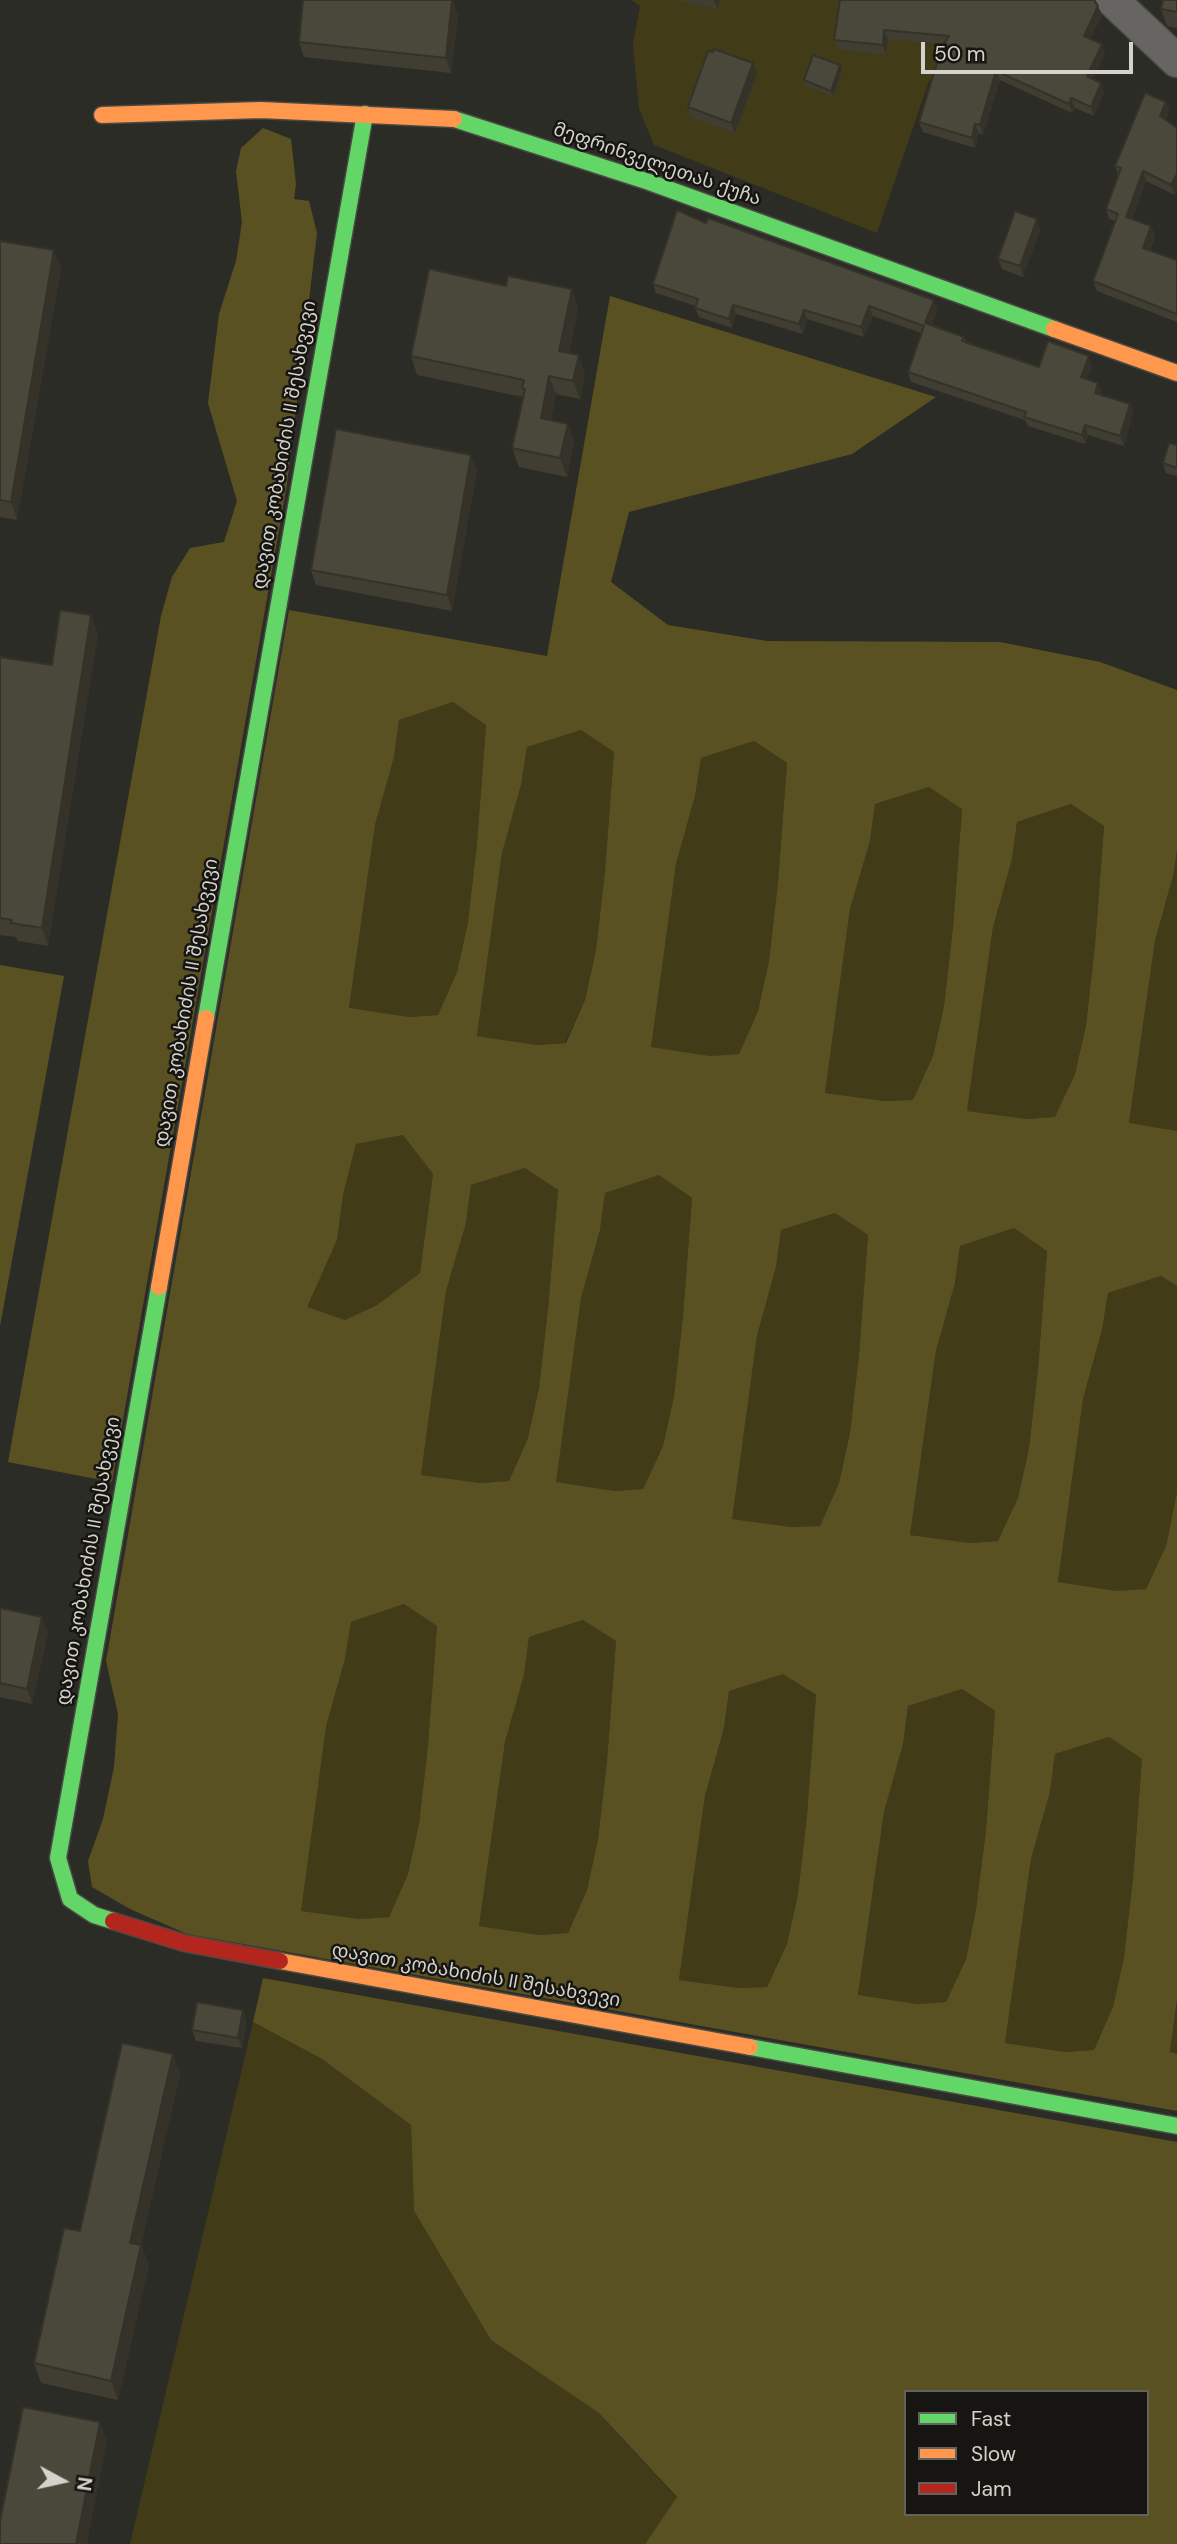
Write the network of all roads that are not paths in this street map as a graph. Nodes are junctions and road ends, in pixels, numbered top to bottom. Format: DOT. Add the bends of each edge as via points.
graph roads {
  1 [pos="1112,0"];
  2 [pos="1177,61"];
  3 [pos="365,114"];
  4 [pos="102,115"];
  5 [pos="1177,373"];
  6 [pos="1177,2126"];
  1 -- 2 [label="street"];
  3 -- 4 [label="street, მეფრინველეთას ქუჩა" via="261,110"];
  3 -- 5 [label="street, მეფრინველეთას ქუჩა" via="454,118 649,182"];
  3 -- 6 [label="street, დავით კობახიძის II შესახვევი" via="58,1858 70,1899 94,1915 184,1943"];
}
